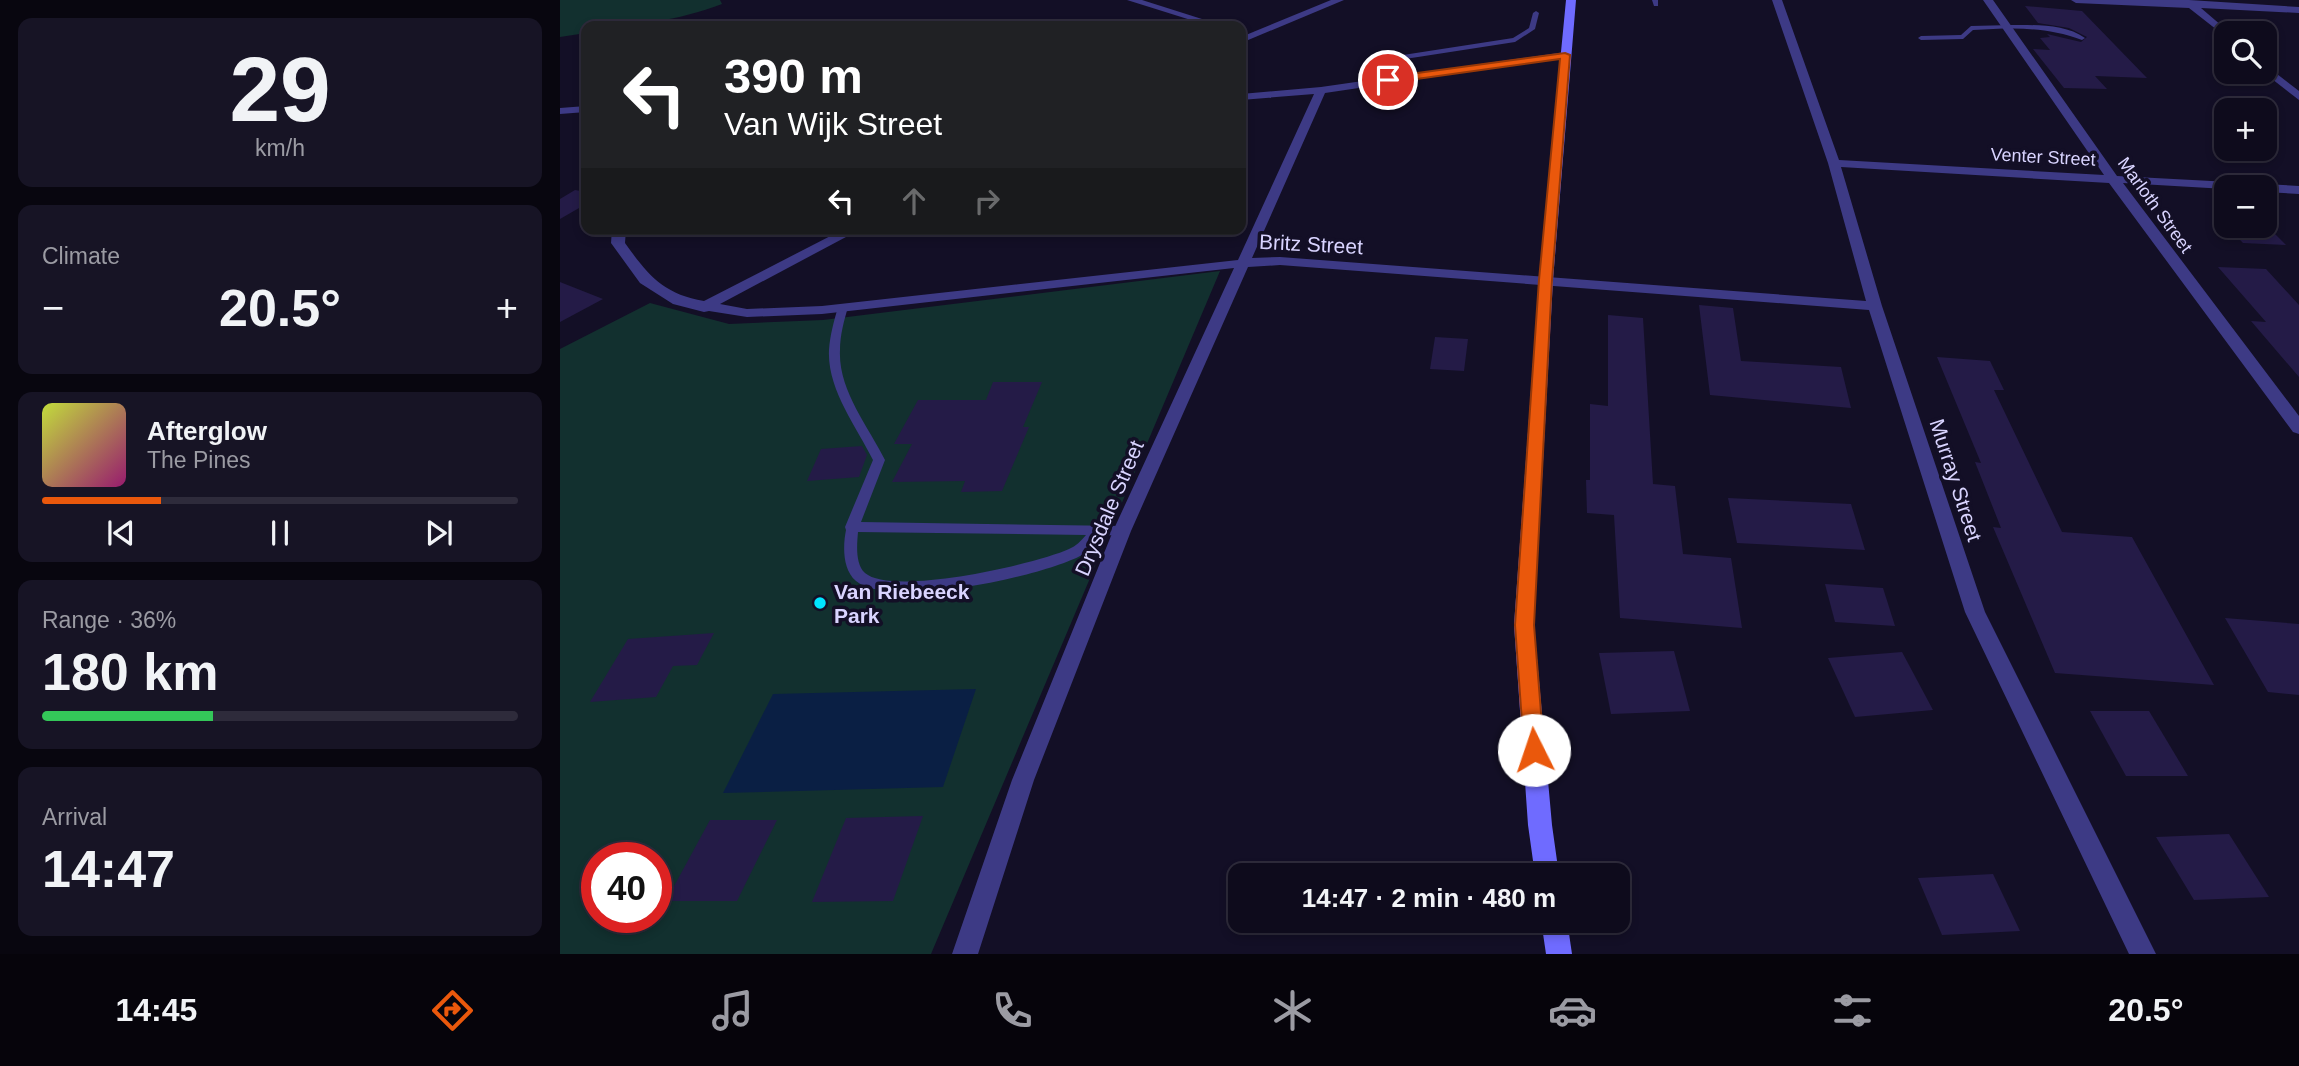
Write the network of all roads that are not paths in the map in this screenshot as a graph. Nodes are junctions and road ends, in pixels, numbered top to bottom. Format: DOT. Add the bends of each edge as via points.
graph roads {
  1 [pos="1132,0"];
  2 [pos="1339,0"];
  3 [pos="1571,0"];
  4 [pos="1777,0"];
  5 [pos="1988,0"];
  6 [pos="2076,0"];
  7 [pos="2243,0"];
  8 [pos="2188,3"];
  9 [pos="2251,8"];
  10 [pos="2299,10"];
  11 [pos="1536,13"];
  12 [pos="1202,21"];
  13 [pos="2214,24"];
  14 [pos="2007,27"];
  15 [pos="1246,35"];
  16 [pos="1921,38"];
  17 [pos="2082,38"];
  18 [pos="1565,55"];
  19 [pos="1410,77"];
  20 [pos="2277,78"];
  21 [pos="1321,90"];
  22 [pos="1246,97"];
  23 [pos="2299,97"];
  24 [pos="581,109"];
  25 [pos="560,111"];
  26 [pos="1834,163"];
  27 [pos="2113,178"];
  28 [pos="2214,185"];
  29 [pos="2277,189"];
  30 [pos="2299,190"];
  31 [pos="619,235"];
  32 [pos="843,235"];
  33 [pos="1244,263"];
  34 [pos="1546,280"];
  35 [pos="1875,306"];
  36 [pos="843,307"];
  37 [pos="704,308"];
  38 [pos="2299,428"];
  39 [pos="851,527"];
  40 [pos="1098,530"];
  41 [pos="1122,531"];
  42 [pos="1545,863"];
  43 [pos="1556,933"];
  44 [pos="965,954"];
  45 [pos="1559,954"];
  46 [pos="2143,954"];
  1 -- 12 [label="street"];
  2 -- 15 [label="street"];
  3 -- 18 [label="street"];
  4 -- 26 [label="street, Murray Street"];
  5 -- 14 [label="street, Marloth Street"];
  6 -- 8 [label="street"];
  7 -- 9 [label="lane"];
  8 -- 9 [label="street"];
  8 -- 13 [label="street"];
  9 -- 10 [label="street"];
  11 -- 19 [label="lane" via="1532,29 1515,40 1403,57 1400,62"];
  14 -- 16 [label="lane" via="1971,28 1963,37"];
  14 -- 17 [label="lane" via="2063,30"];
  14 -- 27 [label="street, Marloth Street"];
  18 -- 19 [label="street"];
  18 -- 34 [label="street"];
  19 -- 21 [label="street"];
  20 -- 23 [label="street"];
  21 -- 22 [label="street"];
  21 -- 33 [label="street, Drysdale Street"];
  24 -- 25 [label="street"];
  26 -- 27 [label="street, Venter Street"];
  26 -- 35 [label="street, Murray Street"];
  27 -- 28 [label="street, Venter Street"];
  27 -- 38 [label="street, Marloth Street"];
  29 -- 30 [label="street"];
  31 -- 37 [label="street, Britz Street" via="618,243 646,280 678,301"];
  32 -- 37 [label="street"];
  33 -- 34 [label="street, Britz Street" via="1280,261"];
  33 -- 36 [label="street, Britz Street"];
  33 -- 41 [label="street, Drysdale Street"];
  34 -- 35 [label="street, Britz Street"];
  34 -- 42 [label="street" via="1524,625"];
  35 -- 46 [label="street, Murray Street" via="1975,612"];
  36 -- 37 [label="street, Britz Street" via="747,313"];
  36 -- 39 [label="lane" via="834,357 841,392 879,460"];
  39 -- 40 [label="lane"];
  39 -- 40 [label="lane" via="859,577 875,586 902,588 1017,573 1076,552"];
  40 -- 41 [label="lane"];
  41 -- 44 [label="street, Drysdale Street" via="1023,780"];
  43 -- 45 [label="street"];
}
